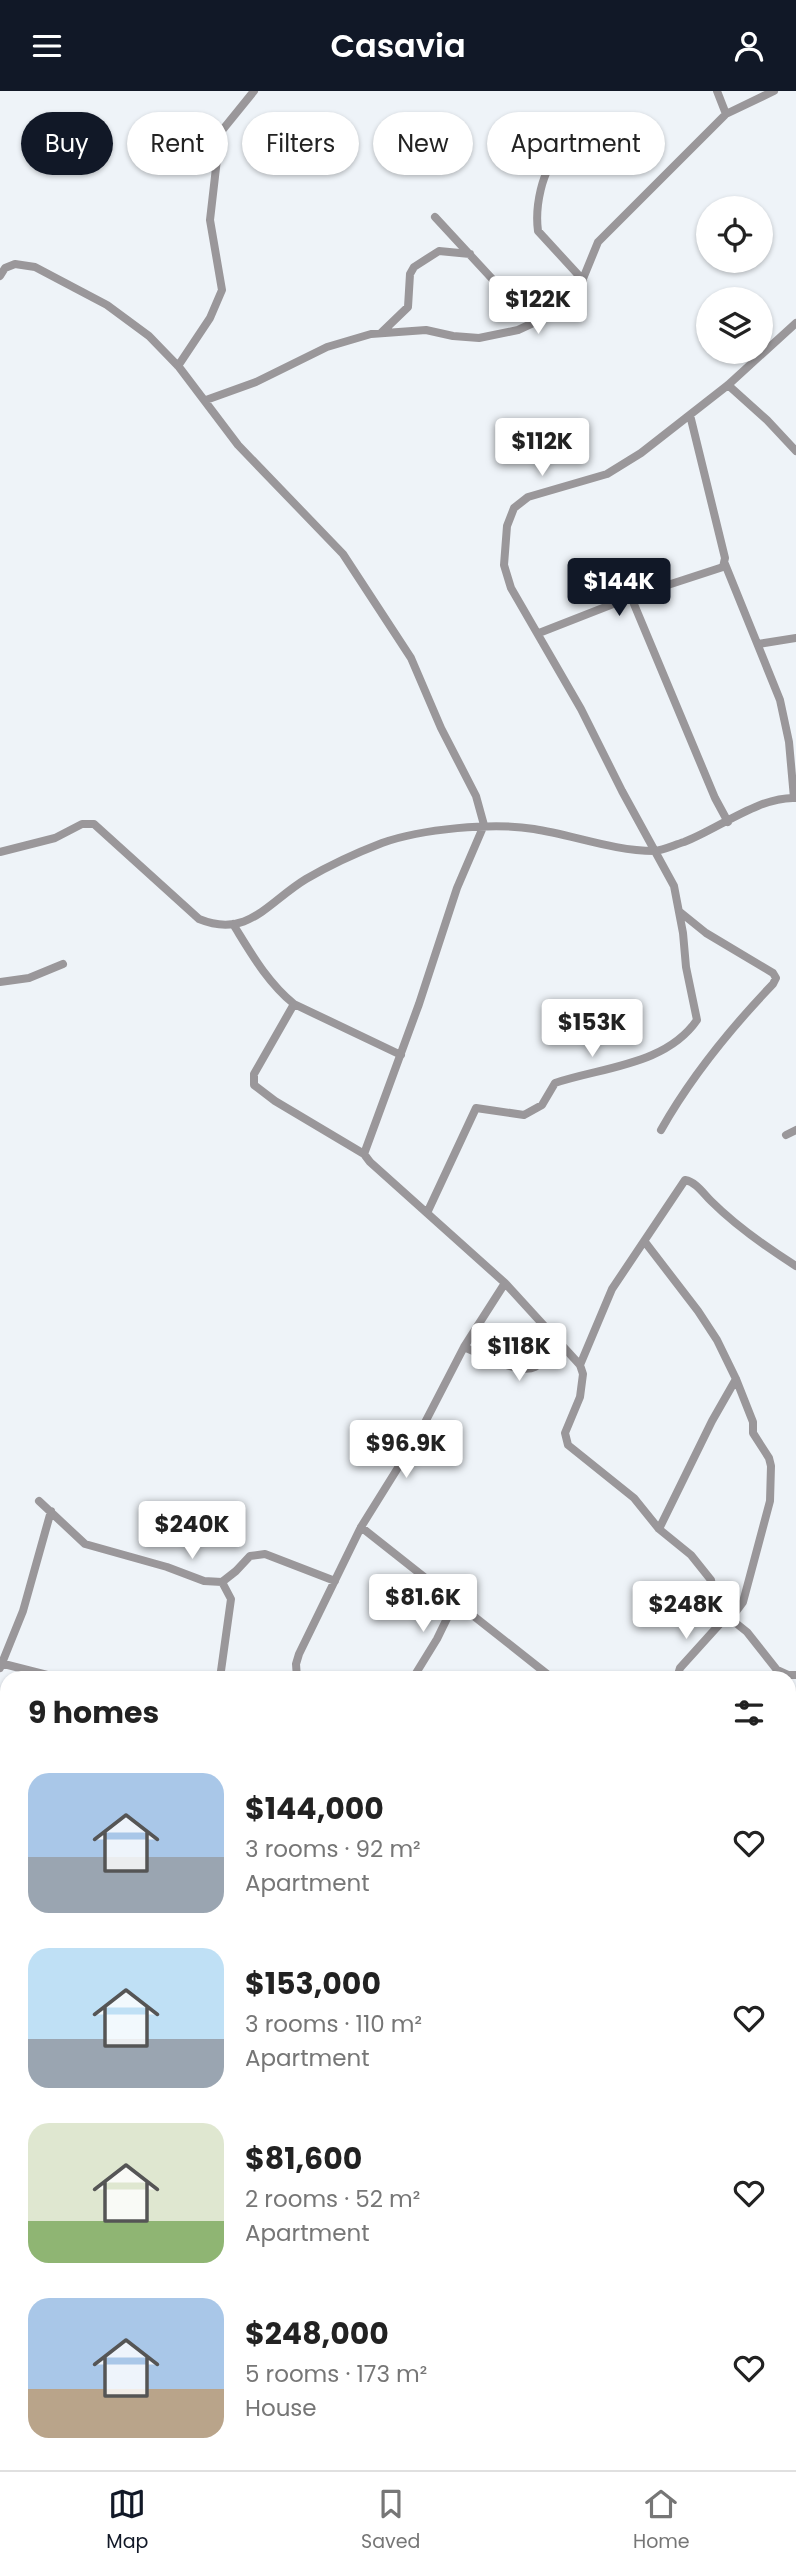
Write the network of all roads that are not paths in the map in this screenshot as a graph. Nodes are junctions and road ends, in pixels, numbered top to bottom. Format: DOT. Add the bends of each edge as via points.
graph roads {
  1 [pos="254,91"];
  2 [pos="717,91"];
  3 [pos="774,91"];
  4 [pos="726,114"];
  5 [pos="547,175"];
  6 [pos="435,217"];
  7 [pos="471,255"];
  8 [pos="0,276"];
  9 [pos="583,280"];
  10 [pos="533,323"];
  11 [pos="796,323"];
  12 [pos="381,333"];
  13 [pos="178,366"];
  14 [pos="728,385"];
  15 [pos="206,400"];
  16 [pos="690,415"];
  17 [pos="796,451"];
  18 [pos="725,564"];
  19 [pos="631,597"];
  20 [pos="539,633"];
  21 [pos="796,638"];
  22 [pos="758,644"];
  23 [pos="795,798"];
  24 [pos="728,822"];
  25 [pos="484,825"];
  26 [pos="655,851"];
  27 [pos="0,852"];
  28 [pos="679,912"];
  29 [pos="233,925"];
  30 [pos="63,964"];
  31 [pos="0,982"];
  32 [pos="294,1004"];
  33 [pos="401,1055"];
  34 [pos="661,1130"];
  35 [pos="796,1130"];
  36 [pos="786,1135"];
  37 [pos="364,1154"];
  38 [pos="427,1213"];
  39 [pos="645,1242"];
  40 [pos="796,1266"];
  41 [pos="505,1283"];
  42 [pos="556,1340"];
  43 [pos="464,1347"];
  44 [pos="580,1364"];
  45 [pos="736,1379"];
  46 [pos="39,1501"];
  47 [pos="51,1511"];
  48 [pos="361,1527"];
  49 [pos="659,1529"];
  50 [pos="222,1581"];
  51 [pos="335,1581"];
  52 [pos="454,1602"];
  53 [pos="729,1617"];
  54 [pos="1,1665"];
  55 [pos="28,1671"];
  56 [pos="221,1671"];
  57 [pos="296,1671"];
  58 [pos="417,1671"];
  59 [pos="543,1671"];
  60 [pos="679,1671"];
  61 [pos="779,1671"];
  1 -- 13 [label="street" via="220,133 210,220 222,290 210,318"];
  2 -- 4 [label="street"];
  3 -- 4 [label="street"];
  4 -- 9 [label="street" via="598,242"];
  5 -- 9 [label="street" via="539,193 538,231"];
  6 -- 7 [label="street"];
  7 -- 10 [label="street"];
  7 -- 12 [label="street" via="439,251 414,267 408,307"];
  8 -- 13 [label="street" via="15,264 44,272 107,305 149,336"];
  9 -- 10 [label="street"];
  10 -- 12 [label="street" via="479,338 426,330"];
  11 -- 14 [label="street"];
  12 -- 15 [label="street" via="327,347 256,382"];
  13 -- 15 [label="street"];
  14 -- 16 [label="street"];
  14 -- 17 [label="street"];
  15 -- 25 [label="street" via="238,445 343,554 385,618 427,691 476,796"];
  16 -- 18 [label="street"];
  16 -- 20 [label="street" via="607,474 528,497 514,508 507,526 504,565 511,588"];
  18 -- 19 [label="street" via="719,570"];
  18 -- 22 [label="street"];
  19 -- 20 [label="street"];
  19 -- 24 [label="street"];
  20 -- 26 [label="street"];
  21 -- 22 [label="street"];
  22 -- 23 [label="street" via="780,700"];
  23 -- 24 [label="street" via="769,801"];
  24 -- 26 [label="street"];
  25 -- 26 [label="street" via="532,828"];
  25 -- 29 [label="street" via="384,842 326,868 263,912"];
  25 -- 33 [label="street" via="457,888"];
  26 -- 28 [label="street" via="674,886"];
  27 -- 29 [label="street" via="93,824 199,919"];
  28 -- 34 [label="street" via="776,978 694,1077"];
  28 -- 38 [label="street" via="696,1023 650,1056 555,1083 542,1105 524,1115 476,1108"];
  29 -- 32 [label="street" via="259,967"];
  30 -- 31 [label="street" via="29,978"];
  32 -- 33 [label="street"];
  32 -- 37 [label="street" via="254,1075 254,1085"];
  33 -- 37 [label="street"];
  35 -- 36 [label="street"];
  37 -- 38 [label="street"];
  38 -- 41 [label="street"];
  39 -- 40 [label="street" via="683,1182 689,1180 718,1208"];
  39 -- 44 [label="street" via="612,1289"];
  39 -- 45 [label="street" via="698,1311"];
  41 -- 42 [label="street"];
  41 -- 43 [label="street"];
  42 -- 43 [label="street" via="533,1368 520,1369"];
  42 -- 44 [label="street"];
  43 -- 48 [label="street" via="419,1434"];
  44 -- 49 [label="street" via="580,1397 565,1440 634,1498"];
  45 -- 49 [label="street"];
  45 -- 53 [label="street" via="753,1433 769,1458 771,1478 768,1510 743,1602"];
  46 -- 47 [label="street"];
  47 -- 50 [label="street" via="85,1543 204,1581"];
  47 -- 54 [label="street" via="23,1611"];
  48 -- 51 [label="street"];
  48 -- 52 [label="street"];
  49 -- 53 [label="street" via="703,1567 715,1600"];
  50 -- 51 [label="street" via="256,1553"];
  50 -- 56 [label="street" via="231,1599"];
  51 -- 57 [label="street" via="299,1654"];
  52 -- 58 [label="street"];
  52 -- 59 [label="street"];
  53 -- 60 [label="street"];
  53 -- 61 [label="street"];
  54 -- 55 [label="street"];
}
